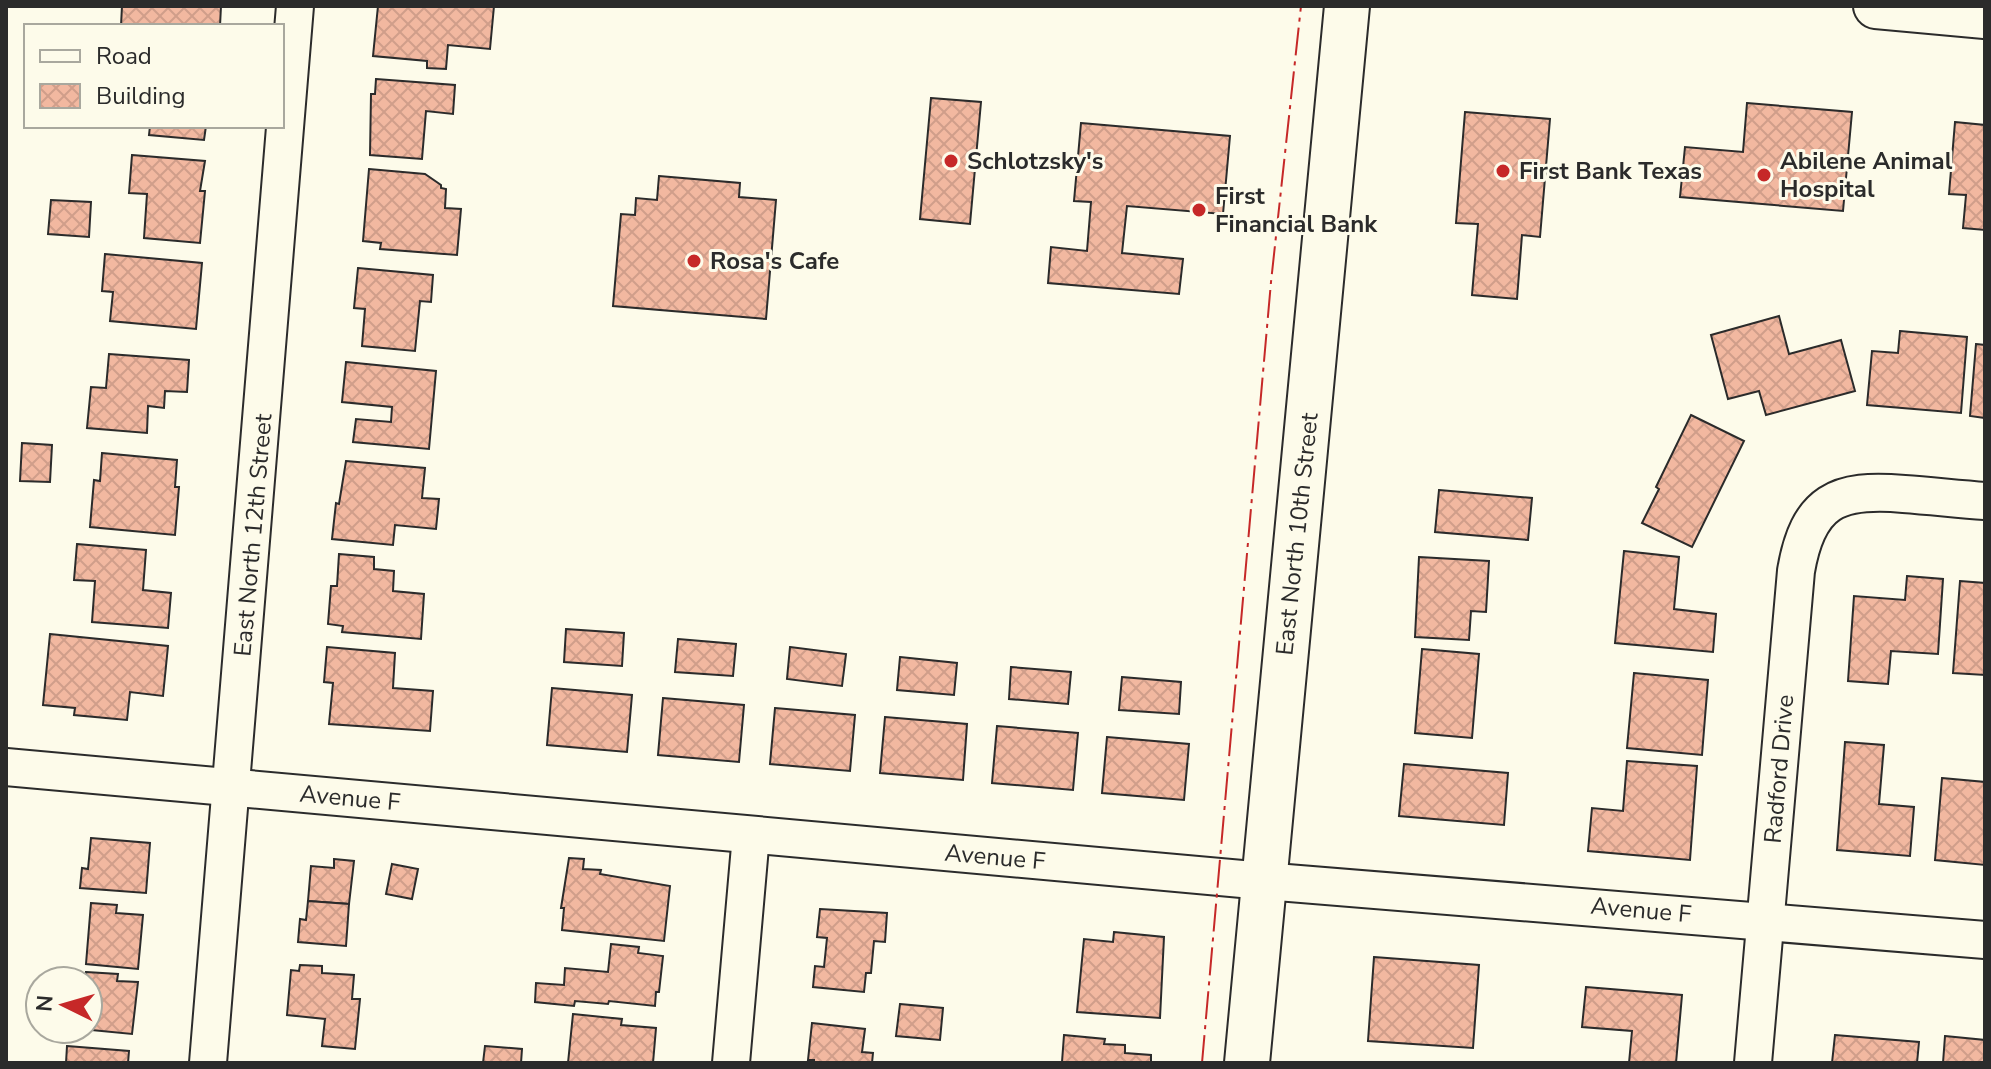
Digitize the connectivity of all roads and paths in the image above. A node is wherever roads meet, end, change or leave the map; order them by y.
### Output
1 (295, 6) edge
2 (1347, 6) edge
3 (1876, 6) edge
4 (1985, 16) edge
5 (1985, 501) edge
6 (6, 767) edge
7 (232, 787) junction
8 (751, 835) junction
9 (1264, 881) junction
10 (1766, 920) junction
11 (1985, 940) edge
12 (208, 1063) edge
13 (731, 1063) edge
14 (1247, 1063) edge
15 (1753, 1063) edge

1 - 7 street, East North 12th Street
2 - 9 main road, East North 10th Street
3 - 4 main road
5 - 10 street, Radford Drive
6 - 7 street, Avenue F
7 - 8 street, Avenue F
7 - 12 street, East North 12th Street
8 - 9 street, Avenue F
8 - 13 street
9 - 10 street, Avenue F
9 - 14 main road, East North 10th Street
10 - 11 street, Avenue F
10 - 15 street, Radford Drive

